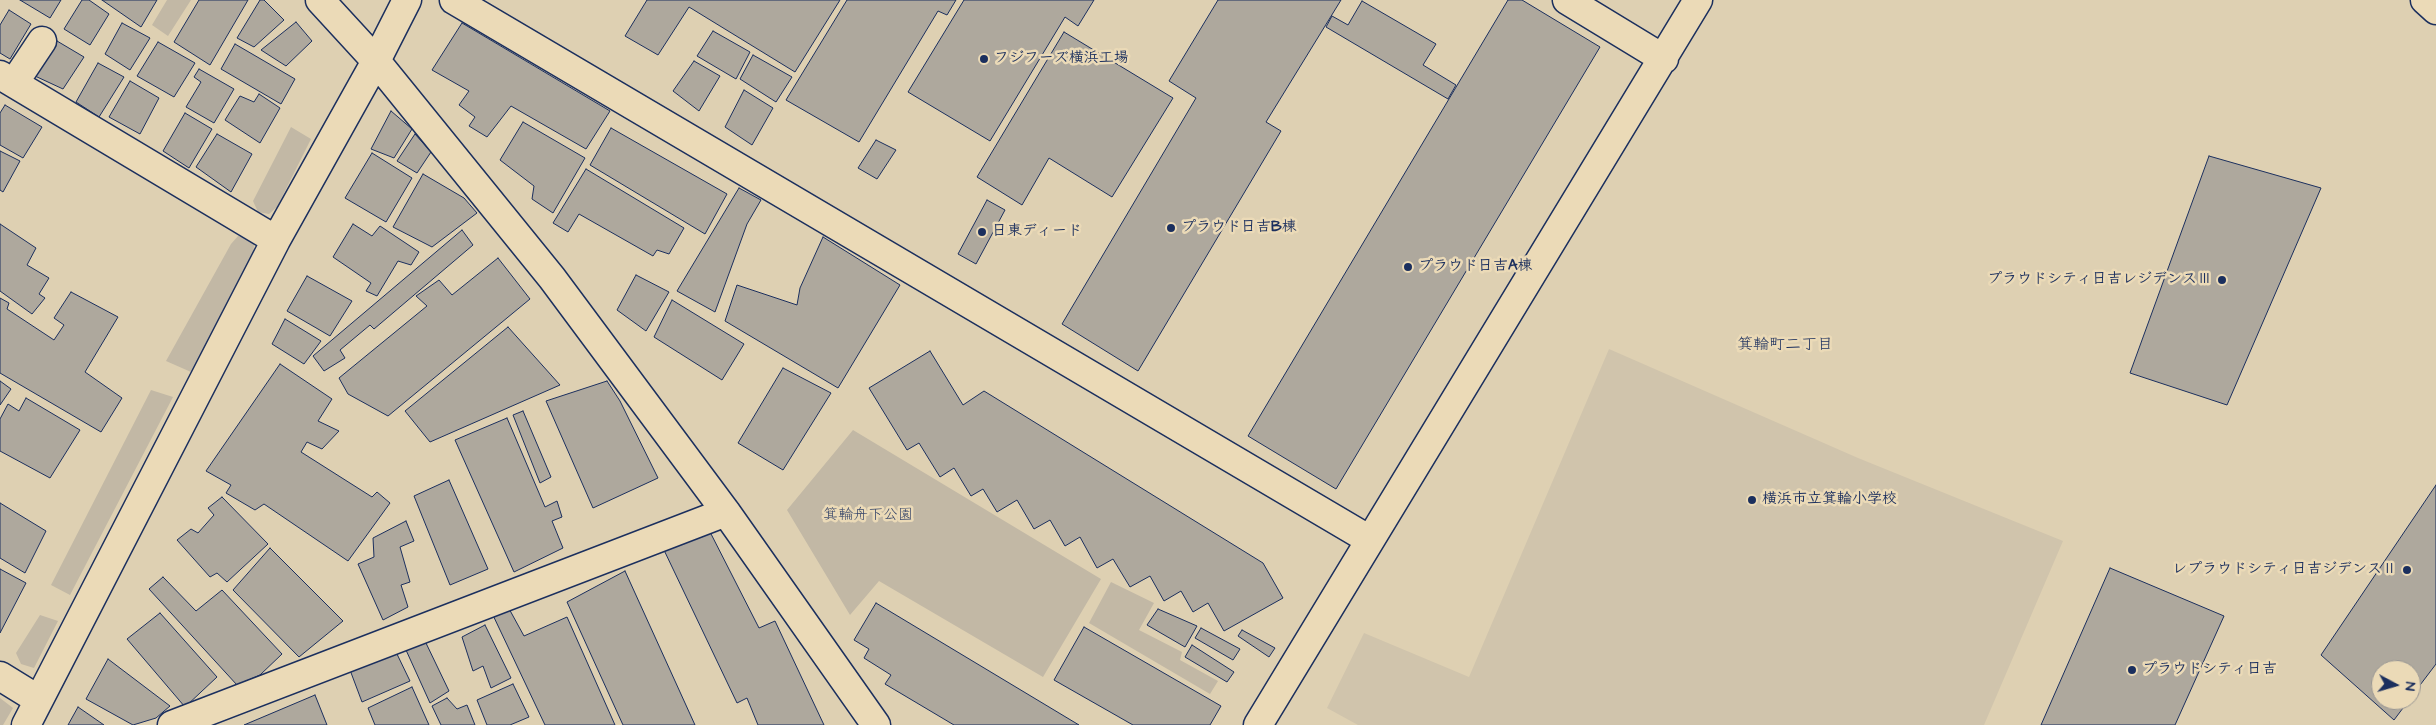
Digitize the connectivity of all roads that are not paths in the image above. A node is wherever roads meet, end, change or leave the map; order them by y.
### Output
1 (320, 0) edge
2 (407, 0) edge
3 (454, 0) edge
4 (1567, 0) edge
5 (1698, 0) edge
6 (2425, 0) edge
7 (2436, 10) edge
8 (42, 41) dead end
9 (1664, 59) junction
10 (376, 61) junction
11 (4, 80) edge
12 (276, 240) junction
13 (726, 512) junction
14 (1370, 540) junction
15 (0, 676) edge
16 (39, 700) junction
17 (26, 725) edge
18 (172, 725) edge
19 (876, 725) edge
20 (1258, 725) edge

1 - 10 street
2 - 10 street
3 - 14 street
4 - 9 street
5 - 9 street
6 - 7 street
8 - 11 street
9 - 14 street
10 - 12 street
10 - 13 street
11 - 12 street
12 - 16 street
13 - 18 street
13 - 19 street
14 - 20 street
15 - 16 street
16 - 17 street

